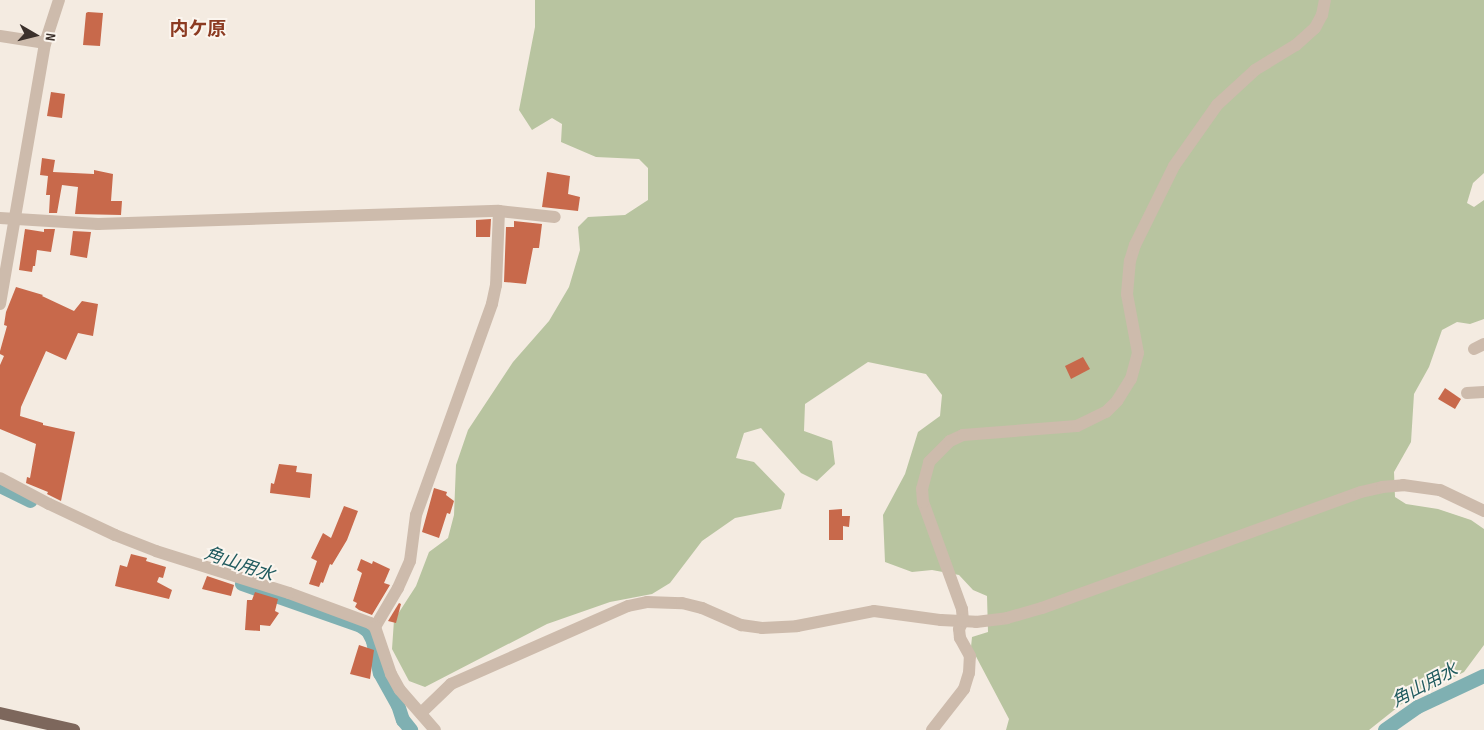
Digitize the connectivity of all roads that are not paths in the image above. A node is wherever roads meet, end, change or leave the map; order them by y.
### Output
1 (59, 0) edge
2 (1325, 0) edge
3 (0, 36) edge
4 (45, 43) junction
5 (498, 211) junction
6 (555, 217) dead end
7 (0, 218) edge
8 (14, 219) junction
9 (0, 304) edge
10 (1484, 392) edge
11 (1467, 393) dead end
12 (0, 478) edge
13 (1484, 511) edge
14 (963, 621) junction
15 (375, 627) junction
16 (0, 713) edge
17 (421, 713) junction
18 (74, 730) edge
19 (436, 730) edge
20 (932, 730) edge

1 - 4 street
2 - 14 street
3 - 4 street
4 - 8 street
5 - 6 street
5 - 8 street
5 - 15 street
7 - 8 street
8 - 9 street
10 - 11 street
12 - 15 street
13 - 14 street
14 - 17 street
14 - 20 street
15 - 17 street
16 - 18 main road
17 - 19 street

